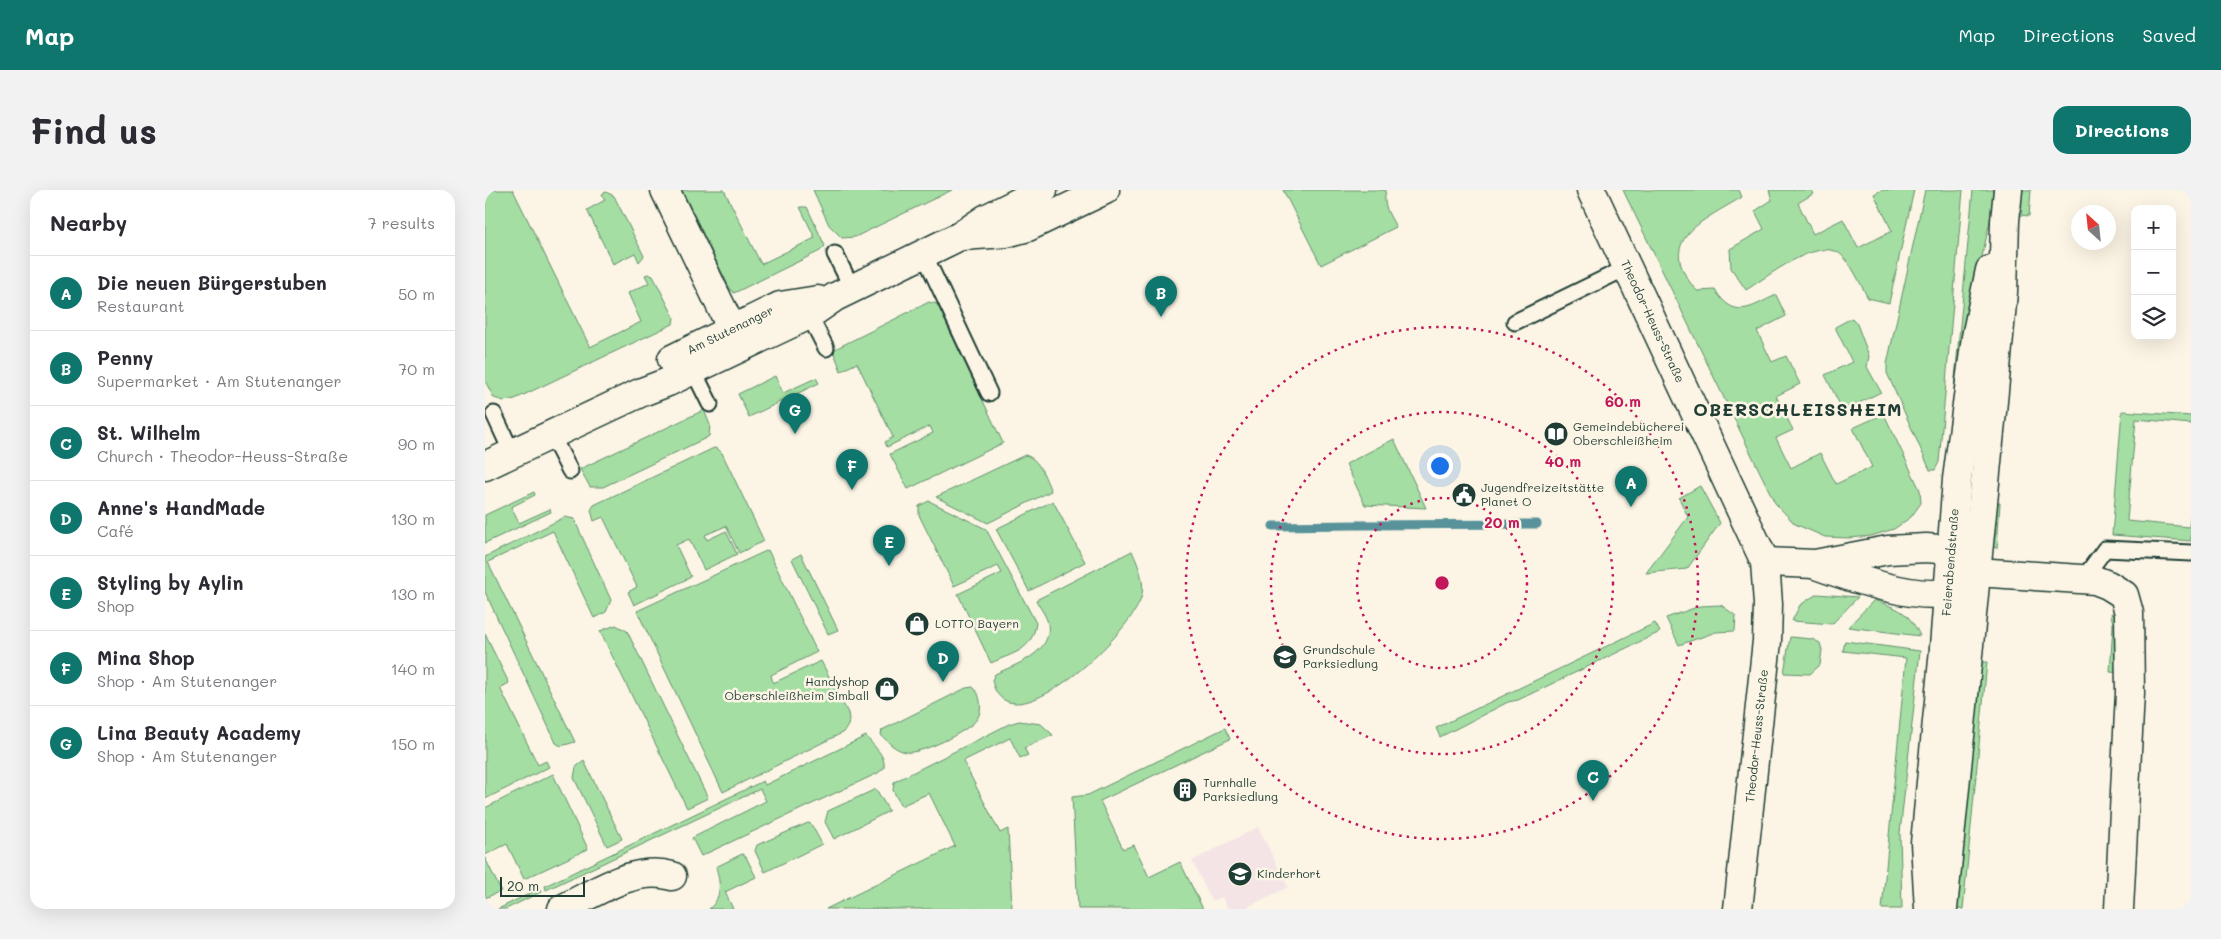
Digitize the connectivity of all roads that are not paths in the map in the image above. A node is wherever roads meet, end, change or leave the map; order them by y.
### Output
1 (665, 190) edge
2 (1043, 190) edge
3 (1105, 190) edge
4 (1591, 190) edge
5 (2009, 190) edge
6 (2005, 221) junction
7 (960, 236) junction
8 (835, 254) dead end
9 (924, 254) junction
10 (1626, 268) junction
11 (843, 293) junction
12 (809, 315) junction
13 (1515, 322) dead end
14 (737, 338) junction
15 (826, 348) dead end
16 (693, 370) junction
17 (642, 392) junction
18 (989, 393) dead end
19 (709, 404) dead end
20 (494, 414) dead end
21 (551, 434) junction
22 (512, 453) junction
23 (485, 466) edge
24 (570, 471) dead end
25 (1952, 550) junction
26 (2191, 553) edge
27 (1765, 562) junction
28 (1815, 564) junction
29 (1976, 572) junction
30 (2083, 578) junction
31 (1948, 592) junction
32 (672, 876) dead end
33 (562, 909) edge
34 (1738, 909) edge
35 (1929, 909) edge
36 (1943, 909) edge
37 (2119, 909) edge

1 - 14 street
2 - 7 street, Am Stutenanger
3 - 7 street, Am Stutenanger
4 - 10 street, Theodor-Heuss-Straße
5 - 6 street, Feierabendstraße
6 - 25 street, Feierabendstraße
6 - 29 street, Feierabendstraße
7 - 9 street, Am Stutenanger
8 - 11 lane
9 - 11 street, Am Stutenanger
9 - 18 lane
10 - 13 lane
10 - 27 street, Theodor-Heuss-Straße
11 - 12 street, Am Stutenanger
11 - 14 street, Am Stutenanger
12 - 14 street, Am Stutenanger
12 - 15 lane
14 - 16 street, Am Stutenanger
14 - 17 street, Am Stutenanger
16 - 17 street, Am Stutenanger
16 - 19 lane
17 - 21 street, Am Stutenanger
20 - 22 lane
21 - 22 street, Am Stutenanger
21 - 24 lane
22 - 23 street, Am Stutenanger
25 - 28 street
25 - 29 street
25 - 31 street, Feierabendstraße
26 - 30 lane
27 - 28 street
27 - 34 street, Theodor-Heuss-Straße
28 - 31 street
29 - 30 street, Feierabendstraße
29 - 31 street
29 - 36 street, Feierabendstraße
30 - 37 street, Feierabendstraße
31 - 35 street, Feierabendstraße
32 - 33 street

